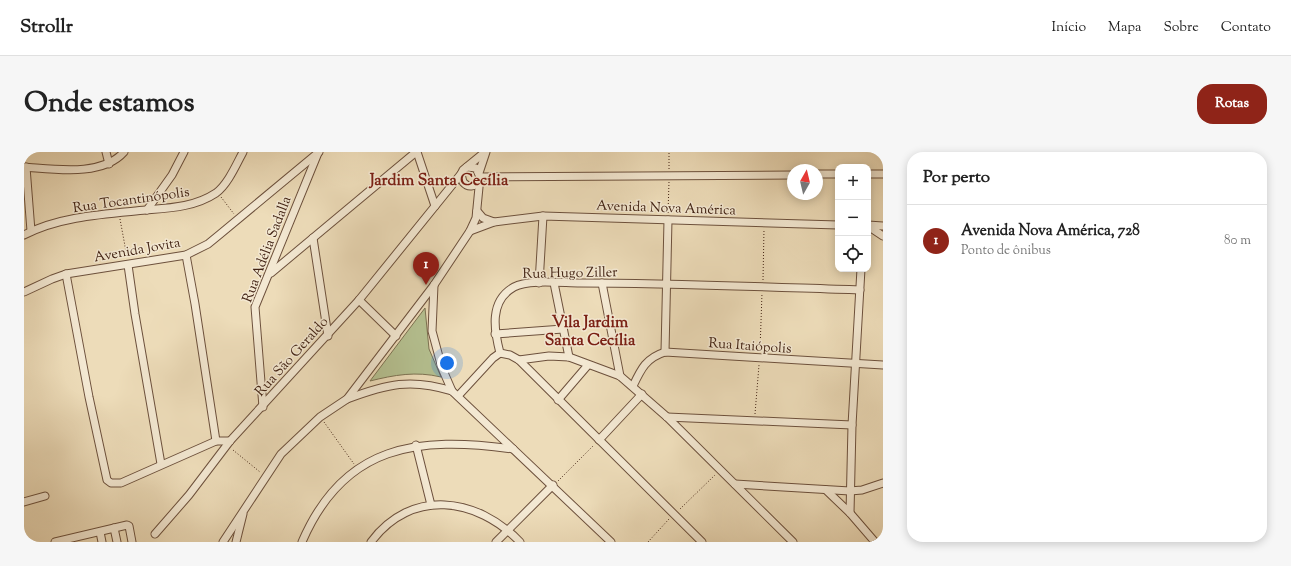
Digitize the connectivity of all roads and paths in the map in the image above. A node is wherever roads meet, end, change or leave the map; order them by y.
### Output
1 (106, 152) edge
2 (124, 152) edge
3 (184, 152) edge
4 (243, 152) edge
5 (319, 152) edge
6 (416, 152) edge
7 (486, 152) edge
8 (669, 152) edge
9 (109, 164) junction
10 (25, 167) edge
11 (467, 167) junction
12 (461, 174) junction
13 (787, 174) edge
14 (823, 174) edge
15 (835, 174) edge
16 (871, 174) edge
17 (883, 174) edge
18 (669, 175) junction
19 (480, 177) junction
20 (466, 185) junction
21 (217, 192) junction
22 (444, 195) junction
23 (435, 206) junction
24 (477, 207) junction
25 (147, 210) junction
26 (120, 213) junction
27 (543, 216) junction
28 (238, 218) junction
29 (668, 220) junction
30 (494, 222) junction
31 (765, 223) junction
32 (835, 225) edge
33 (871, 225) edge
34 (883, 226) edge
35 (871, 227) edge
36 (31, 231) junction
37 (470, 231) junction
38 (24, 235) edge
39 (883, 236) edge
40 (313, 238) junction
41 (186, 255) junction
42 (128, 266) junction
43 (861, 272) edge
44 (66, 274) junction
45 (269, 275) junction
46 (539, 283) junction
47 (554, 283) junction
48 (602, 283) junction
49 (667, 284) junction
50 (434, 285) junction
51 (763, 287) junction
52 (860, 290) junction
53 (24, 292) edge
54 (426, 295) junction
55 (359, 300) junction
56 (433, 309) junction
57 (563, 329) junction
58 (495, 334) junction
59 (328, 336) junction
60 (396, 336) junction
61 (665, 352) junction
62 (500, 353) junction
63 (569, 357) junction
64 (760, 358) junction
65 (519, 360) junction
66 (588, 365) junction
67 (856, 365) junction
68 (883, 365) edge
69 (620, 376) junction
70 (362, 379) junction
71 (633, 386) junction
72 (375, 389) junction
73 (455, 394) junction
74 (642, 394) junction
75 (347, 399) junction
76 (558, 400) junction
77 (263, 406) junction
78 (320, 417) junction
79 (668, 417) junction
80 (755, 420) junction
81 (852, 425) junction
82 (499, 435) junction
83 (599, 440) junction
84 (216, 441) junction
85 (229, 443) junction
86 (416, 446) junction
87 (489, 446) junction
88 (513, 448) junction
89 (161, 464) junction
90 (358, 469) junction
91 (720, 470) junction
92 (266, 476) junction
93 (883, 483) edge
94 (735, 484) junction
95 (553, 485) junction
96 (826, 490) junction
97 (850, 491) junction
98 (45, 496) dead end
99 (24, 502) edge
100 (431, 506) junction
101 (245, 508) junction
102 (850, 513) junction
103 (674, 515) junction
104 (114, 528) junction
105 (509, 530) junction
106 (100, 532) junction
107 (155, 534) dead end
108 (55, 542) edge
109 (102, 542) edge
110 (117, 542) edge
111 (132, 542) edge
112 (223, 542) edge
113 (236, 542) edge
114 (302, 542) edge
115 (371, 542) edge
116 (496, 542) edge
117 (520, 542) edge
118 (611, 542) edge
119 (648, 542) edge
120 (702, 542) edge
121 (793, 542) edge
122 (875, 542) edge

1 - 9 street
2 - 9 street
3 - 25 street
4 - 21 street, Rua Tocantinópolis
5 - 28 street, Avenida Jovita
5 - 45 street, Rua Adélia Sadalla
6 - 23 street
6 - 40 street
7 - 11 street
7 - 19 street
8 - 18 path
9 - 10 street
10 - 36 street
11 - 12 street
11 - 19 street
12 - 20 street
12 - 22 street, Rua São Geraldo
13 - 18 street
14 - 15 street
16 - 17 street
18 - 19 street
18 - 29 path
19 - 20 street
19 - 24 street
20 - 22 street, Rua São Geraldo
20 - 24 street
21 - 25 street, Rua Tocantinópolis
21 - 28 path
22 - 23 street, Rua São Geraldo
23 - 55 street, Rua São Geraldo
24 - 30 street
24 - 37 street
25 - 26 street, Rua Tocantinópolis
26 - 36 street, Rua Tocantinópolis
26 - 42 path
27 - 29 street, Avenida Nova América
27 - 30 street, Avenida Nova América
27 - 46 street
28 - 41 street, Avenida Jovita
29 - 31 street, Avenida Nova América
29 - 49 street
30 - 37 street, Avenida Nova América
31 - 32 street, Avenida Nova América
31 - 51 path
33 - 34 street
35 - 39 street
36 - 38 street, Rua Tocantinópolis
37 - 50 street
40 - 45 street
40 - 59 street
41 - 42 street, Avenida Jovita
41 - 84 street
42 - 44 street, Avenida Jovita
42 - 89 street
43 - 52 street
44 - 53 street, Avenida Jovita
44 - 89 street
45 - 77 street, Rua Adélia Sadalla
46 - 47 street, Rua Hugo Ziller
46 - 58 street, Rua Hugo Ziller
47 - 48 street, Rua Hugo Ziller
47 - 57 street
48 - 49 street, Rua Hugo Ziller
48 - 69 street
49 - 51 street, Rua Hugo Ziller
49 - 61 street
50 - 54 street
50 - 56 street
51 - 52 street, Rua Hugo Ziller
51 - 64 path
52 - 67 street
54 - 56 street
54 - 60 street
55 - 59 street, Rua São Geraldo
55 - 60 street
56 - 73 street
57 - 58 street
57 - 63 street
58 - 62 street, Rua Hugo Ziller
59 - 77 street, Rua São Geraldo
60 - 70 street
61 - 64 street, Rua Itaiópolis
61 - 71 street
62 - 65 street
62 - 73 street
63 - 65 street
63 - 66 street
64 - 67 street, Rua Itaiópolis
64 - 80 path
65 - 76 street
66 - 69 street
66 - 76 street
67 - 68 street, Rua Itaiópolis
67 - 81 street
69 - 71 street
70 - 72 street
70 - 75 street
71 - 74 street
72 - 73 street
72 - 75 street
73 - 82 street
74 - 79 street
74 - 83 street
75 - 78 street
76 - 83 street
77 - 85 street, Rua São Geraldo
78 - 90 path
78 - 92 street
79 - 80 street
79 - 91 street
80 - 81 street
81 - 97 street
82 - 87 street
82 - 88 street
83 - 95 path
83 - 103 street
84 - 85 street
84 - 89 street
85 - 92 path
85 - 107 street, Rua São Geraldo
86 - 87 street
86 - 90 street
86 - 100 street
87 - 88 street
88 - 95 street
90 - 114 street
91 - 94 street
91 - 103 path
92 - 101 street
93 - 97 street
94 - 96 street
94 - 121 street
95 - 105 street
95 - 118 street
96 - 97 street
96 - 102 street
97 - 102 street
98 - 99 street
100 - 105 street
100 - 115 street
101 - 112 street
101 - 113 street
102 - 122 street
103 - 119 path
103 - 120 street
104 - 106 street
104 - 110 street
104 - 111 street
105 - 116 street
105 - 117 street
106 - 108 street
106 - 109 street

